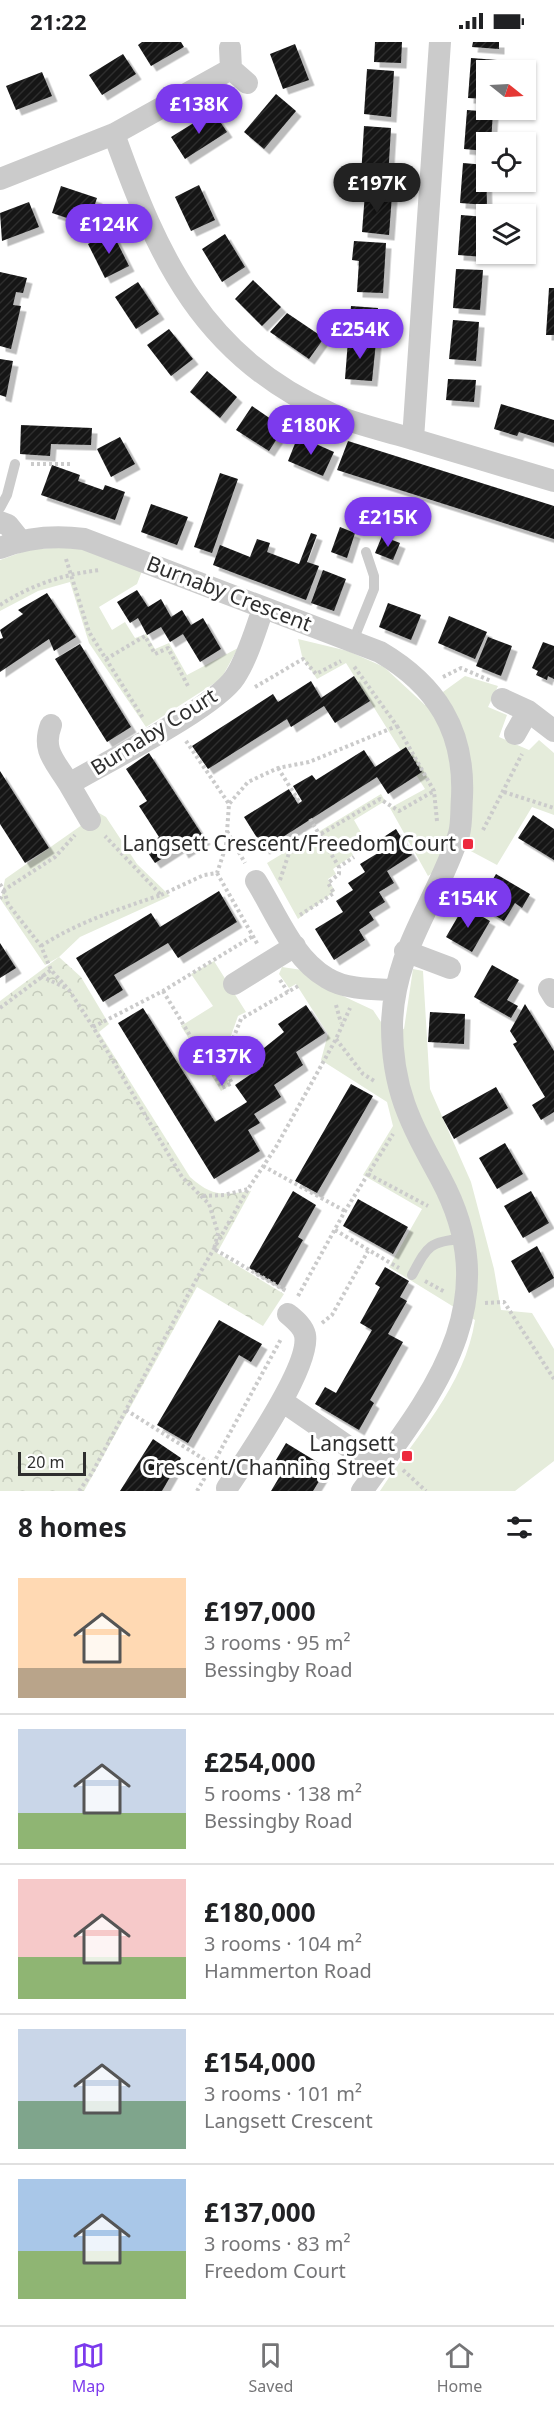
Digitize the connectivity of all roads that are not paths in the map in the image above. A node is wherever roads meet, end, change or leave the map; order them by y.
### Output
1 (440, 42) edge
2 (236, 67) dead end
3 (114, 134) junction
4 (0, 179) edge
5 (413, 439) junction
6 (15, 464) road end
7 (554, 481) edge
8 (0, 508) edge
9 (0, 522) edge
10 (10, 544) edge
11 (366, 552) dead end
12 (263, 609) junction
13 (347, 650) junction
14 (502, 699) road end
15 (528, 711) junction
16 (51, 725) dead end
17 (554, 730) edge
18 (515, 734) road end
19 (69, 784) junction
20 (90, 820) road end
21 (260, 888) road end
22 (295, 945) junction
23 (405, 951) junction
24 (450, 968) dead end
25 (234, 984) dead end
26 (395, 990) junction
27 (460, 1231) junction
28 (412, 1275) dead end
29 (293, 1305) road end
30 (282, 1401) junction
31 (383, 1461) junction
32 (227, 1488) dead end
33 (362, 1491) edge

1 - 5 street
2 - 3 street
3 - 4 street
3 - 5 street
5 - 7 street
6 - 8 lane
9 - 10 street
10 - 12 street, Burnaby Crescent
11 - 13 lane
12 - 13 street, Burnaby Crescent
12 - 19 street, Burnaby Court
13 - 23 street, Burnaby Crescent
14 - 15 street
15 - 17 street
15 - 18 street
16 - 19 street, Burnaby Court
19 - 20 street, Burnaby Court
21 - 22 street
22 - 25 street
22 - 26 street
23 - 24 street
23 - 26 street, Burnaby Crescent
26 - 27 street, Burnaby Crescent
27 - 28 lane
27 - 31 street, Burnaby Crescent
29 - 30 street
30 - 31 street
30 - 32 street
31 - 33 street, Burnaby Crescent

